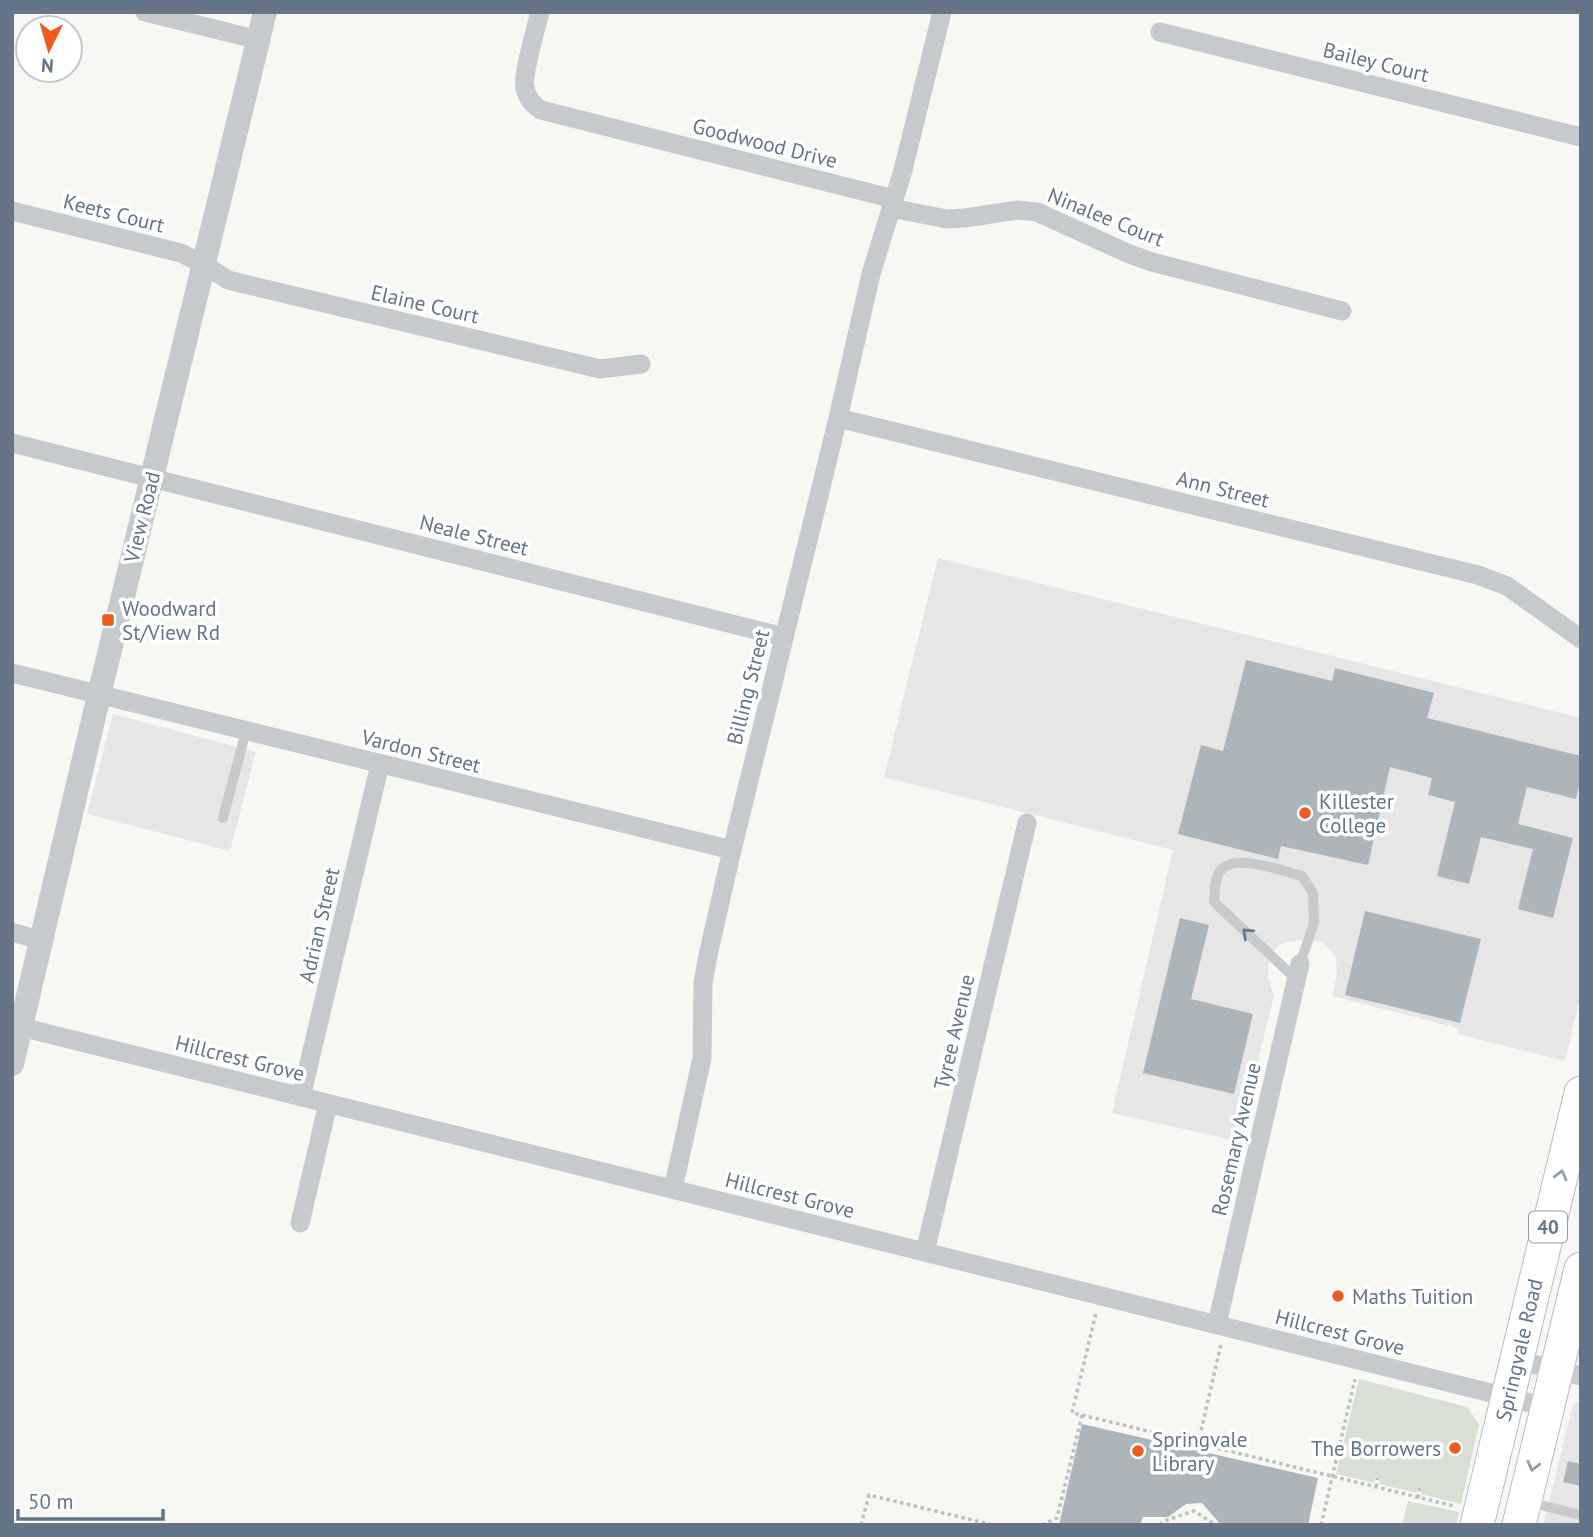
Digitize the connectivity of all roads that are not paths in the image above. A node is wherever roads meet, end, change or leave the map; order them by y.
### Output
1 (145, 12) edge
2 (265, 12) edge
3 (540, 12) edge
4 (942, 12) edge
5 (1160, 32) dead end
6 (259, 40) junction
7 (1581, 137) edge
8 (892, 204) junction
9 (12, 211) edge
10 (203, 264) junction
11 (1342, 311) dead end
12 (641, 364) dead end
13 (838, 418) junction
14 (12, 443) edge
15 (152, 477) junction
16 (784, 637) junction
17 (1581, 639) edge
18 (12, 673) edge
19 (99, 695) junction
20 (246, 732) junction
21 (380, 764) junction
22 (223, 818) dead end
23 (1027, 823) dead end
24 (732, 850) junction
25 (12, 932) edge
26 (42, 941) junction
27 (1299, 972) junction
28 (21, 1027) junction
29 (12, 1064) edge
30 (1581, 1093) edge
31 (301, 1097) junction
32 (328, 1104) junction
33 (673, 1189) junction
34 (300, 1223) dead end
35 (925, 1252) junction
36 (1581, 1269) edge
37 (1217, 1324) junction
38 (1517, 1360) junction
39 (1569, 1373) edge
40 (1508, 1397) junction
41 (1548, 1407) junction
42 (1522, 1513) edge
43 (1581, 1515) edge
44 (1469, 1516) edge

1 - 6 street
2 - 6 street, View Road
3 - 8 street, Goodwood Drive
4 - 8 street
5 - 7 street, Bailey Court
6 - 10 street, View Road
8 - 11 street, Ninalee Court
8 - 13 street, Billing Street
9 - 10 street, Keets Court
10 - 12 street, Elaine Court
10 - 15 street, View Road
13 - 16 street, Billing Street
13 - 17 street, Ann Street
14 - 15 street, Neale Street
15 - 16 street, Neale Street
15 - 19 street, View Road
16 - 24 street, Billing Street
18 - 19 street, Vardon Street
19 - 20 street, Vardon Street
19 - 26 street, View Road
20 - 21 street, Vardon Street
20 - 22 lane
21 - 24 street, Vardon Street
21 - 31 street, Adrian Street
23 - 35 street, Tyree Avenue
24 - 33 street, Billing Street
25 - 26 street
26 - 28 street, View Road
27 -> 27 lane
27 - 37 street, Rosemary Avenue
28 - 29 street, View Road
28 - 31 street, Hillcrest Grove
38 -> 30 highway, Springvale Road / 40
31 - 32 street, Hillcrest Grove
32 - 33 street, Hillcrest Grove
32 - 34 street
33 - 35 street, Hillcrest Grove
35 - 37 street, Hillcrest Grove
36 - 39 highway, Springvale Road / 40
37 - 40 street, Hillcrest Grove
38 - 39 street
38 - 40 highway, Springvale Road / 40
39 - 41 highway, Springvale Road / 40
40 - 41 street, Hillcrest Grove
40 - 44 highway, Springvale Road / 40
41 -> 42 highway, Springvale Road / 40
42 - 43 lane

